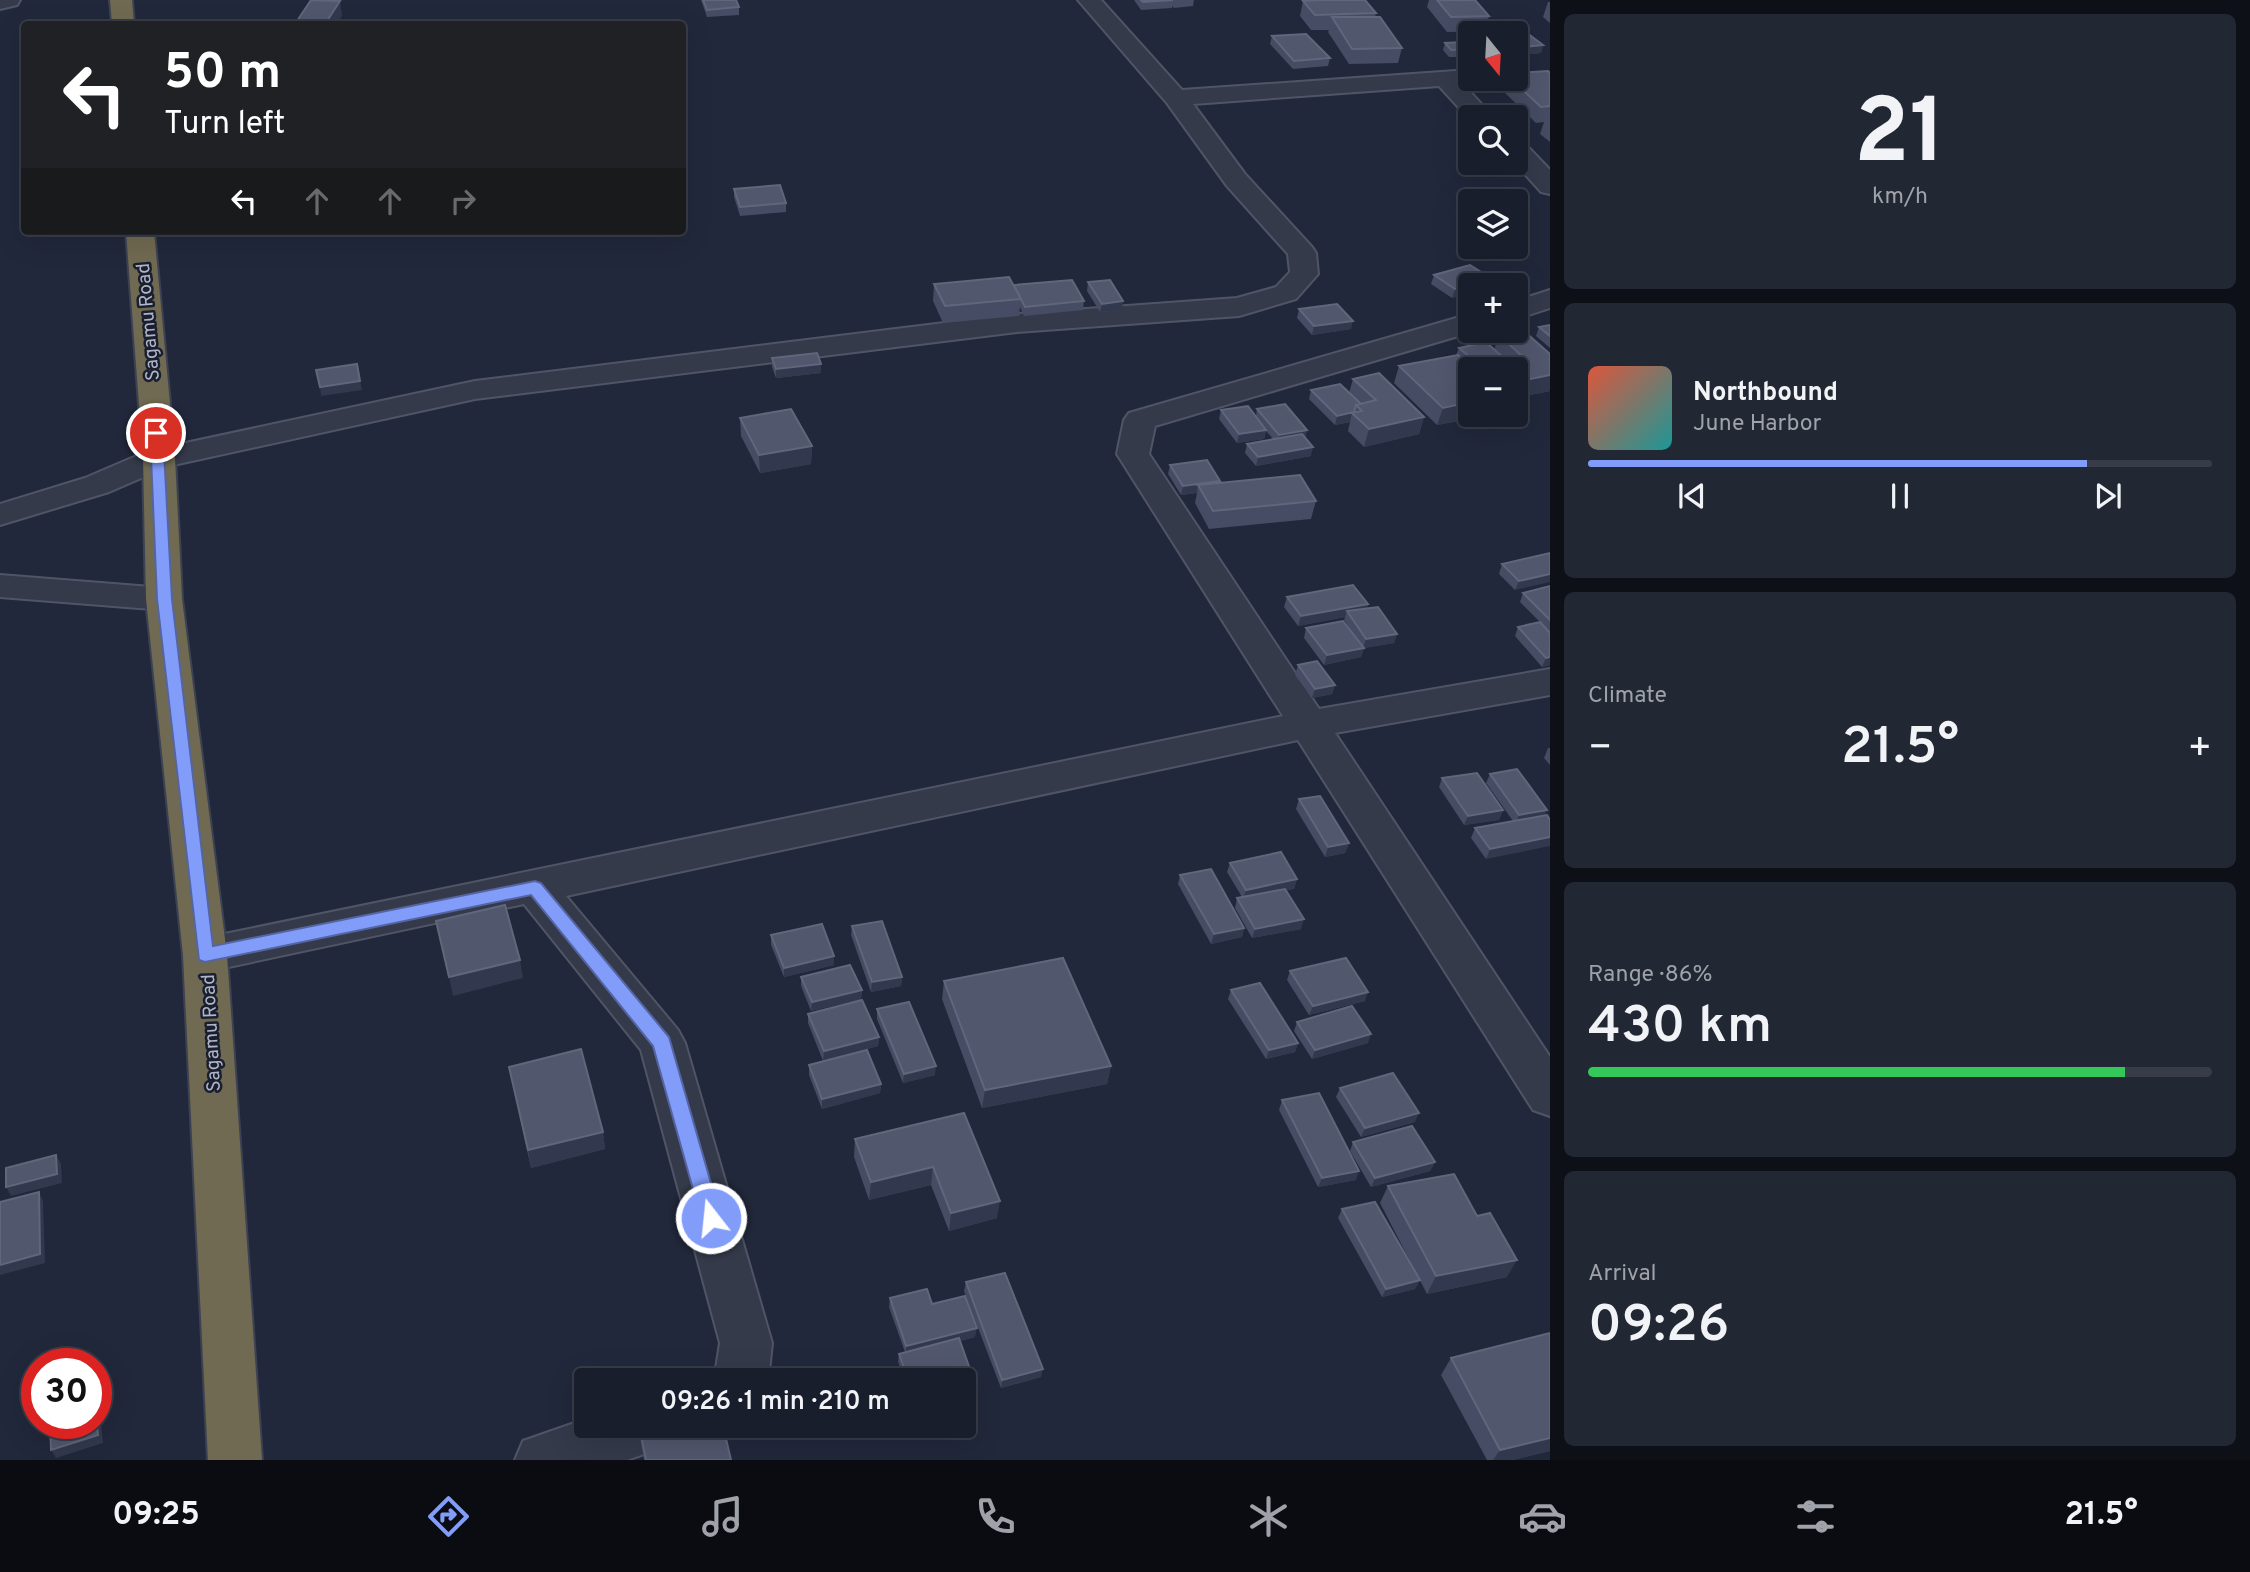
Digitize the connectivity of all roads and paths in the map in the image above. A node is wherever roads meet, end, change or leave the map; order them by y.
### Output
1 (9, 0) edge
2 (121, 0) edge
3 (1089, 0) edge
4 (0, 2) edge
5 (123, 21) edge
6 (1458, 78) edge
7 (1445, 79) junction
8 (1176, 98) junction
9 (1470, 105) edge
10 (1528, 162) edge
11 (1550, 186) edge
12 (140, 235) edge
13 (1550, 299) edge
14 (1528, 306) edge
15 (1458, 327) edge
16 (159, 458) junction
17 (0, 515) edge
18 (0, 586) edge
19 (164, 599) junction
20 (1550, 682) edge
21 (1311, 724) junction
22 (535, 888) junction
23 (205, 955) junction
24 (1550, 1096) edge
25 (743, 1368) edge
26 (613, 1438) edge
27 (235, 1460) edge
28 (542, 1460) edge

1 - 4 street
2 - 5 highway
3 - 8 street
6 - 7 street
7 - 8 street
7 - 9 street
8 - 16 street
10 - 11 street
12 - 16 highway, Sagamu Road
13 - 14 street
15 - 21 street
16 - 17 street
16 - 19 highway, Sagamu Road
18 - 19 street
19 - 23 highway, Sagamu Road
20 - 21 street
21 - 22 street
21 - 24 street
22 - 23 street
22 - 25 street
23 - 27 highway, Sagamu Road
26 - 28 street

